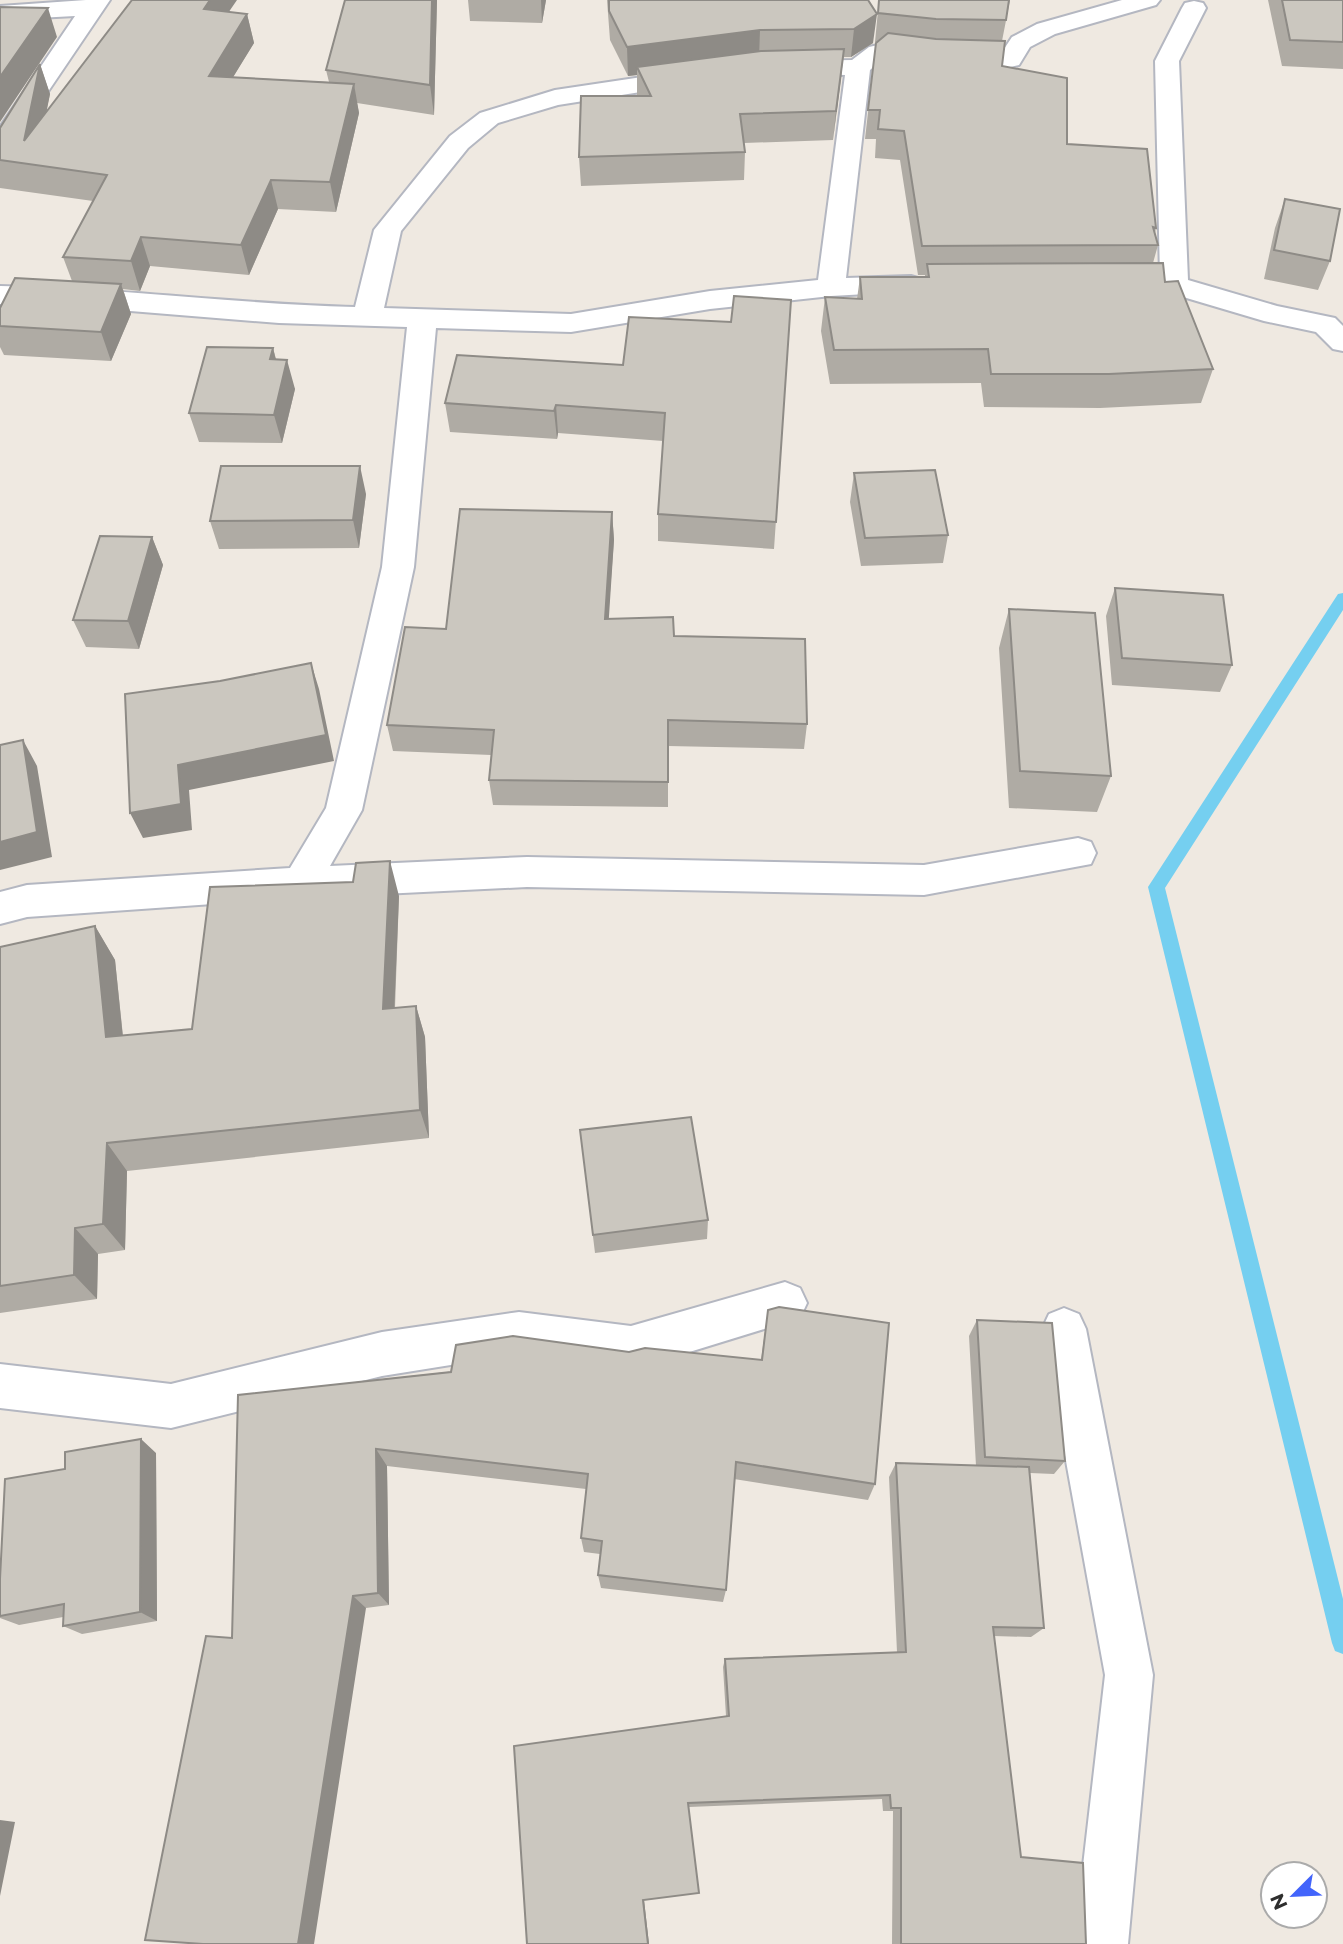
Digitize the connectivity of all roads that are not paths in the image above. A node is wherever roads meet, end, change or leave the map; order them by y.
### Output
1 (1148, 0) edge
2 (1161, 0) edge
3 (96, 4) edge
4 (1199, 4) edge
5 (0, 13) edge
6 (906, 54) edge
7 (932, 58) edge
8 (858, 67) junction
9 (771, 69) edge
10 (718, 74) edge
11 (0, 150) edge
12 (942, 284) edge
13 (1099, 284) edge
14 (1174, 285) junction
15 (831, 286) junction
16 (0, 295) edge
17 (367, 317) junction
18 (422, 319) junction
19 (1343, 342) edge
20 (1078, 853) dead end
21 (301, 883) junction
22 (0, 908) edge
23 (785, 1303) dead end
24 (1065, 1329) dead end
25 (0, 1386) edge
26 (1101, 1944) edge

1 - 7 street
2 - 4 street
3 - 5 street
3 - 11 street
4 - 14 street
6 - 8 street
8 - 9 street
8 - 15 street
10 - 17 street
12 - 15 street
13 - 14 street
14 - 19 street
15 - 18 street
16 - 17 street
17 - 18 street
18 - 21 street
20 - 21 street
21 - 22 street
23 - 25 street
24 - 26 street

